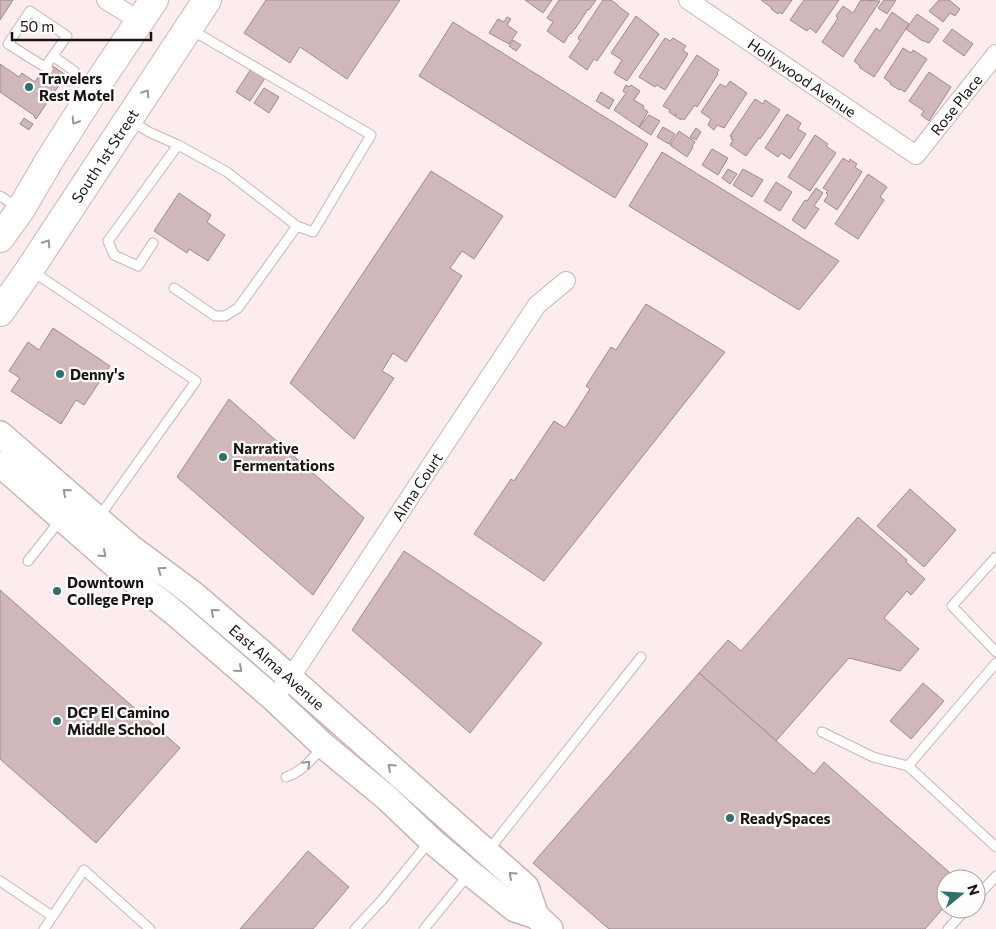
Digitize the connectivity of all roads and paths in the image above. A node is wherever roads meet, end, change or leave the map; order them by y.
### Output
1 (106, 0) edge
2 (206, 0) edge
3 (688, 0) edge
4 (147, 11) edge
5 (188, 28) junction
6 (996, 54) edge
7 (53, 56) junction
8 (63, 79) dead end
9 (87, 84) junction
10 (128, 119) junction
11 (178, 145) junction
12 (916, 155) joint
13 (10, 203) edge
14 (297, 226) junction
15 (0, 238) edge
16 (153, 244) dead end
17 (30, 270) junction
18 (566, 281) dead end
19 (174, 288) dead end
20 (0, 312) edge
21 (0, 434) edge
22 (0, 464) edge
23 (61, 518) junction
24 (98, 519) junction
25 (996, 557) edge
26 (28, 561) dead end
27 (996, 652) edge
28 (641, 657) dead end
29 (996, 663) edge
30 (291, 678) junction
31 (273, 698) junction
32 (822, 732) dead end
33 (324, 746) junction
34 (908, 766) junction
35 (286, 777) dead end
36 (431, 840) junction
37 (996, 847) edge
38 (487, 852) junction
39 (470, 873) junction
40 (996, 876) edge
41 (0, 881) edge
42 (986, 887) edge
43 (52, 916) junction
44 (957, 919) edge
45 (541, 924) edge
46 (44, 929) edge
47 (150, 929) edge
48 (355, 929) edge
49 (424, 929) edge
50 (948, 929) edge

1 - 4 street
2 - 5 main road, South 1st Street
3 - 12 street, Hollywood Avenue
4 - 9 main road
10 -> 5 main road, South 1st Street
5 - 14 lane
6 - 12 street, Rose Place
7 - 7 lane
7 - 9 lane
8 - 9 lane
9 -> 13 main road
10 - 11 lane
17 -> 10 main road, South 1st Street
11 - 14 lane
11 - 16 lane
13 - 15 main road
14 - 19 lane
17 - 20 main road, South 1st Street
17 - 24 lane
18 - 30 street, Alma Court
24 -> 21 main road, East Alma Avenue
22 - 23 main road, East Alma Avenue
23 - 26 lane
23 -> 31 main road, East Alma Avenue
30 -> 24 main road, East Alma Avenue
25 - 27 lane
28 - 38 lane
29 - 34 lane
30 - 31 street, Alma Court
38 -> 30 main road, East Alma Avenue
31 - 33 main road, East Alma Avenue
32 - 34 lane
35 -> 33 lane
33 - 36 main road, East Alma Avenue
34 - 37 lane
36 - 39 main road, East Alma Avenue
36 - 48 lane
45 -> 38 main road, East Alma Avenue
39 - 45 main road, East Alma Avenue
39 - 49 lane
40 - 42 lane
41 - 43 lane
43 - 46 lane
43 - 47 lane
44 - 50 lane

